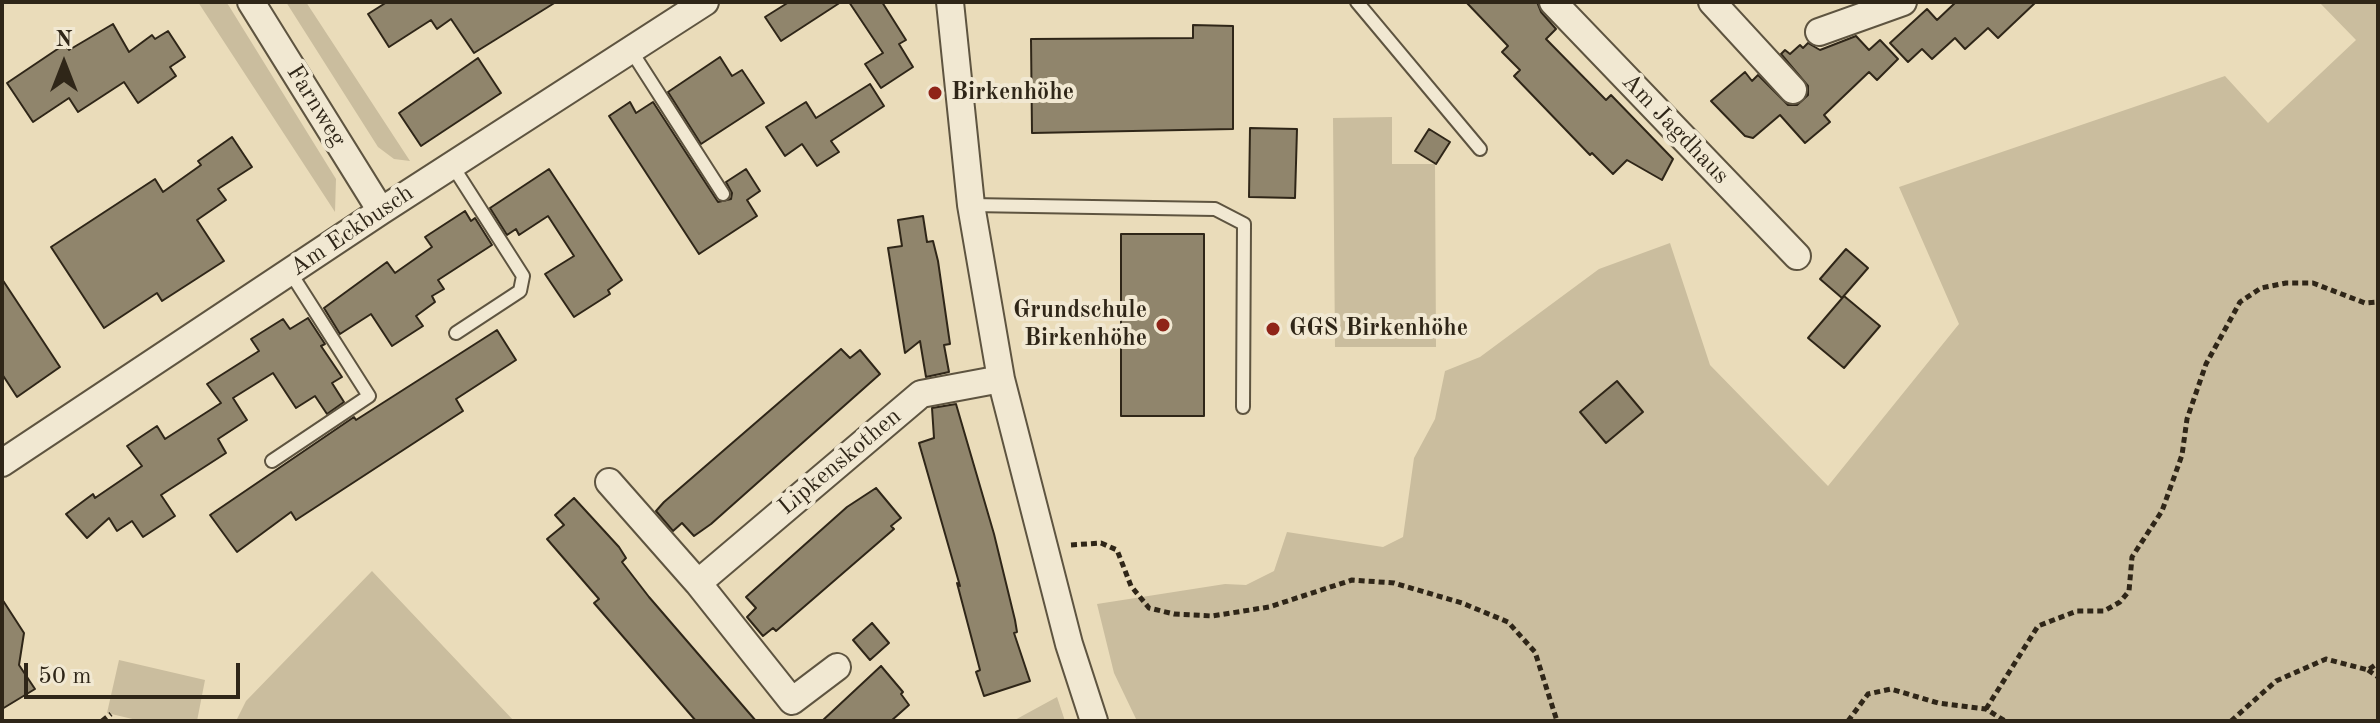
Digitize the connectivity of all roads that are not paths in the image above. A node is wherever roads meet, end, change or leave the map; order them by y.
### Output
1 (251, 2) edge
2 (705, 2) edge
3 (950, 2) edge
4 (1357, 2) edge
5 (1553, 2) edge
6 (1712, 2) edge
7 (1898, 3) edge
8 (1819, 32) dead end
9 (630, 49) junction
10 (1793, 90) dead end
11 (1480, 149) dead end
12 (452, 165) junction
13 (723, 194) dead end
14 (971, 205) junction
15 (381, 211) junction
16 (1797, 256) dead end
17 (290, 272) junction
18 (456, 333) dead end
19 (1001, 379) junction
20 (1243, 407) dead end
21 (272, 461) dead end
22 (2, 463) edge
23 (609, 482) dead end
24 (698, 583) junction
25 (837, 667) dead end
26 (1094, 721) edge

1 - 15 street, Farnweg
2 - 9 street, Am Eckbusch
3 - 14 street
4 - 11 lane
5 - 16 street, Am Jagdhaus
6 - 10 street
7 - 8 street
9 - 12 street, Am Eckbusch
9 - 13 lane
12 - 15 street, Am Eckbusch
12 - 18 lane
14 - 19 street
14 - 20 lane
15 - 17 street, Am Eckbusch
17 - 21 lane
17 - 22 street, Am Eckbusch
19 - 24 street, Lipkenskothen
19 - 26 street
23 - 24 street
24 - 25 street

